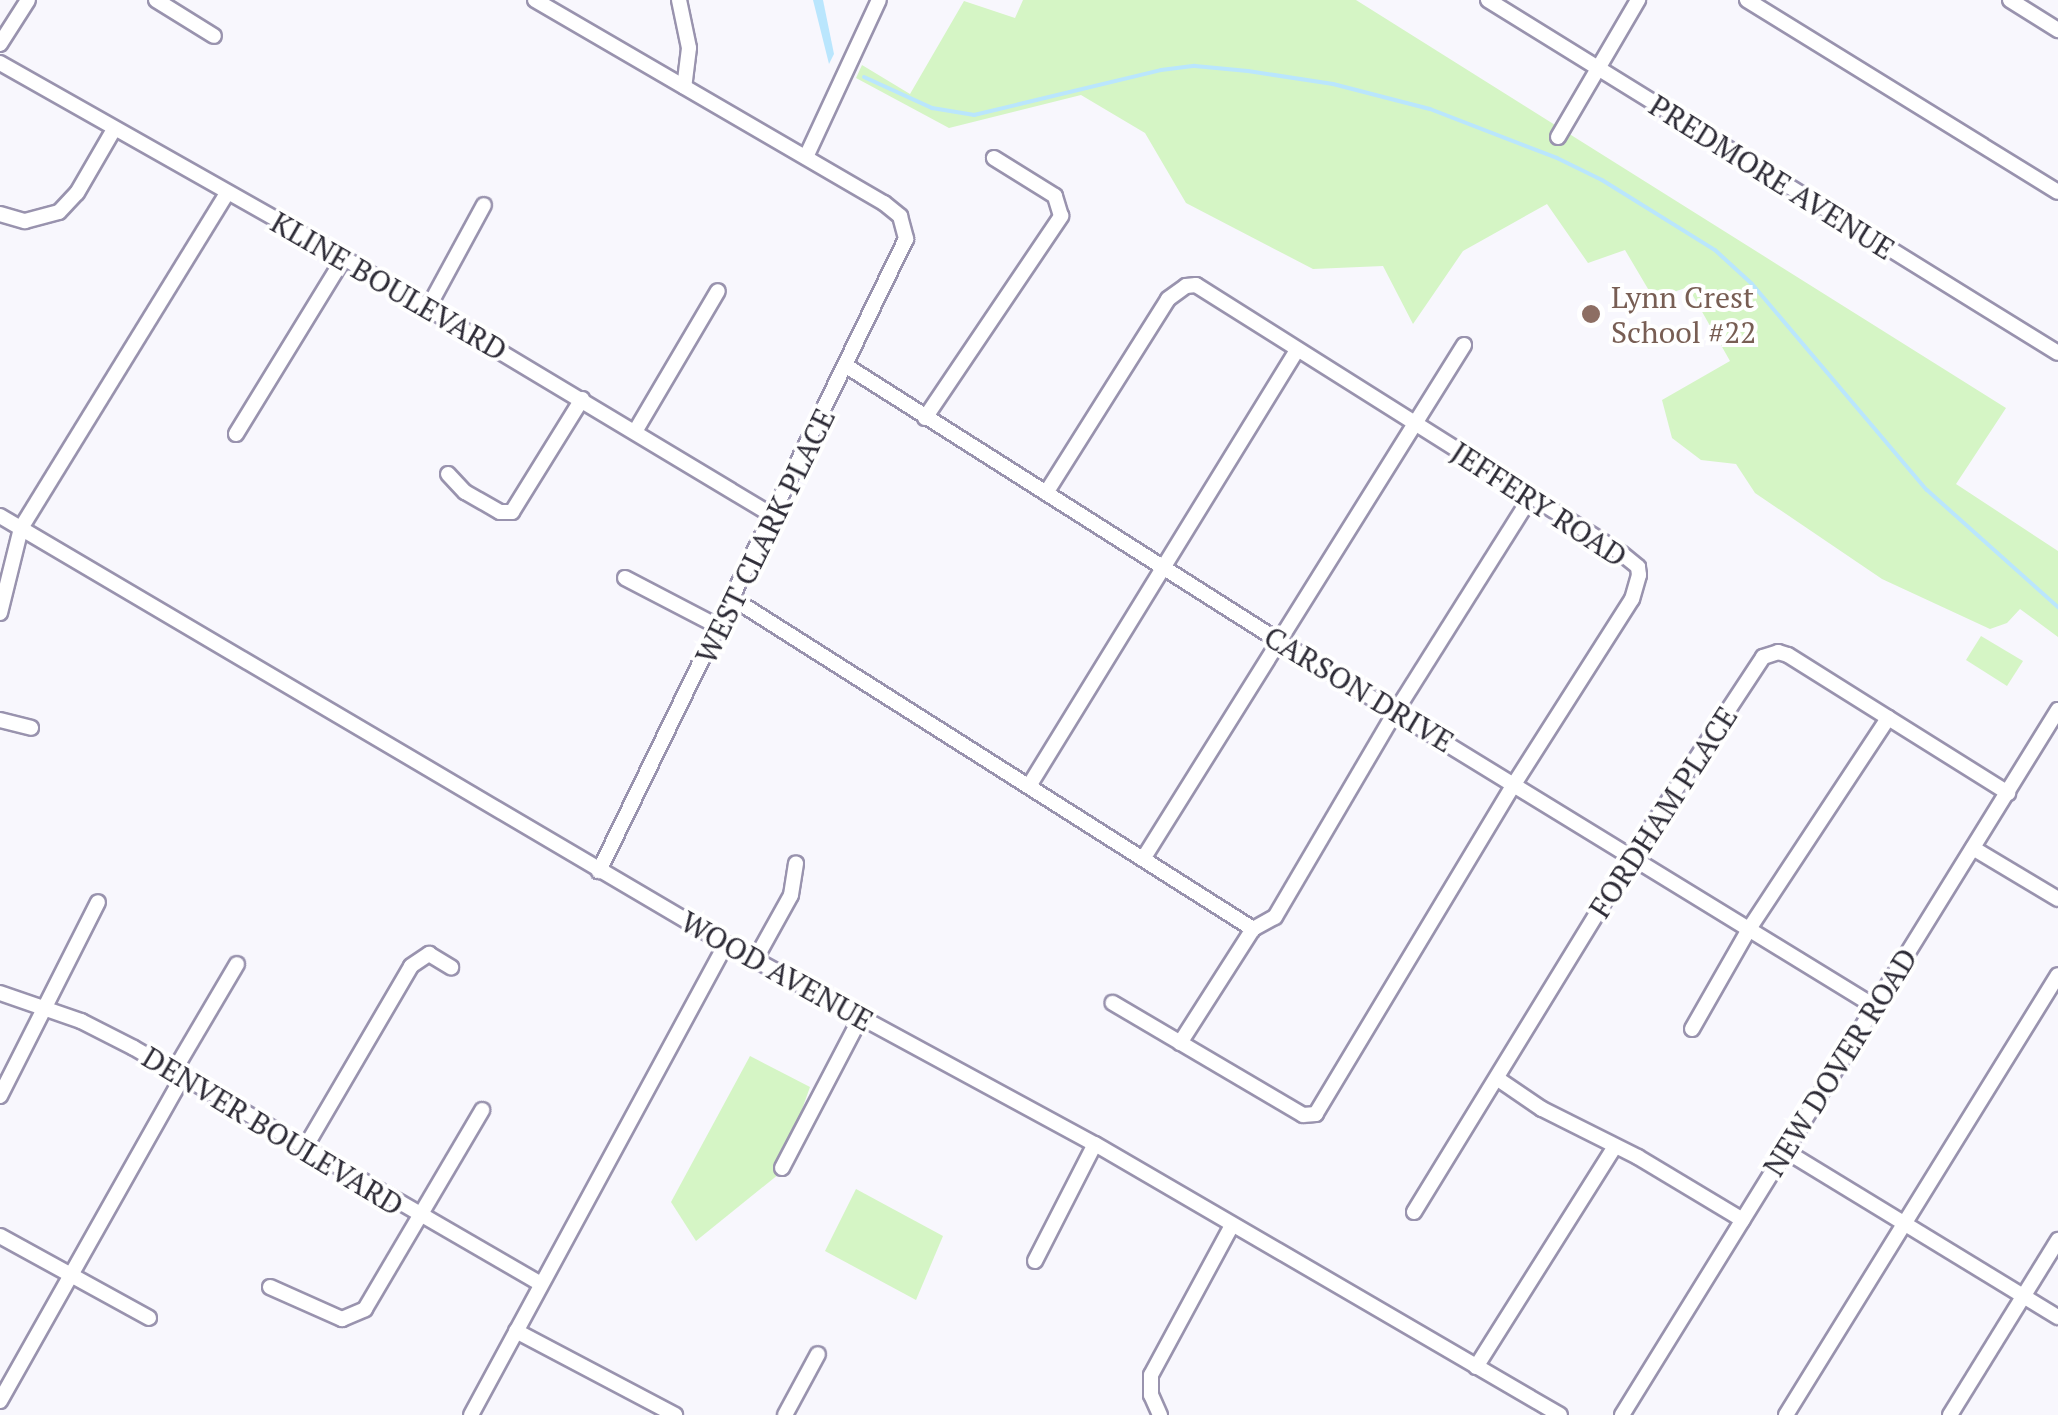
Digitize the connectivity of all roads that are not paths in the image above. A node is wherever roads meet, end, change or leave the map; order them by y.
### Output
1 (28, 0) edge
2 (156, 0) edge
3 (535, 0) edge
4 (678, 0) edge
5 (879, 0) edge
6 (1488, 0) edge
7 (1638, 0) edge
8 (1747, 0) edge
9 (2010, 0) edge
10 (2058, 30) edge
11 (214, 36) dead end
12 (0, 44) edge
13 (0, 63) edge
14 (1598, 70) junction
15 (684, 87) junction
16 (113, 131) junction
17 (1558, 137) dead end
18 (806, 157) junction
19 (994, 158) dead end
20 (2058, 192) edge
21 (227, 193) junction
22 (484, 206) dead end
23 (0, 214) edge
24 (344, 258) junction
25 (718, 291) dead end
26 (428, 308) junction
27 (1464, 345) dead end
28 (1297, 350) junction
29 (2058, 354) edge
30 (848, 367) junction
31 (582, 399) junction
32 (925, 418) junction
33 (1414, 424) junction
34 (636, 430) junction
35 (236, 434) dead end
36 (448, 474) dead end
37 (1046, 492) junction
38 (1530, 497) junction
39 (0, 516) edge
40 (775, 516) junction
41 (21, 528) junction
42 (1162, 566) junction
43 (625, 578) dead end
44 (734, 600) junction
45 (0, 613) edge
46 (720, 628) junction
47 (1279, 640) junction
48 (2058, 710) edge
49 (1396, 711) junction
50 (1888, 718) junction
51 (0, 720) edge
52 (30, 728) dead end
53 (1514, 784) junction
54 (1029, 786) junction
55 (2008, 793) junction
56 (1973, 848) junction
57 (1143, 859) junction
58 (1630, 859) junction
59 (796, 863) dead end
60 (599, 871) junction
61 (2058, 899) edge
62 (98, 902) dead end
63 (1253, 929) junction
64 (1750, 929) junction
65 (726, 944) junction
66 (755, 960) junction
67 (237, 964) dead end
68 (451, 967) dead end
69 (2058, 975) edge
70 (0, 993) edge
71 (1113, 1003) dead end
72 (1874, 1006) junction
73 (43, 1009) junction
74 (861, 1017) junction
75 (1692, 1029) dead end
76 (1180, 1043) junction
77 (179, 1074) junction
78 (1498, 1079) junction
79 (0, 1096) edge
80 (482, 1110) dead end
81 (1096, 1144) junction
82 (306, 1146) junction
83 (1614, 1146) junction
84 (1784, 1150) junction
85 (782, 1168) dead end
86 (1414, 1212) dead end
87 (419, 1217) junction
88 (1742, 1220) junction
89 (1232, 1224) junction
90 (1904, 1224) junction
91 (0, 1236) edge
92 (2058, 1240) edge
93 (1034, 1261) dead end
94 (71, 1276) junction
95 (540, 1283) junction
96 (270, 1287) dead end
97 (2023, 1296) junction
98 (148, 1318) dead end
99 (2058, 1318) edge
100 (516, 1332) junction
101 (818, 1354) dead end
102 (1476, 1367) junction
103 (0, 1401) edge
104 (672, 1414) edge
105 (471, 1415) edge
106 (785, 1415) edge
107 (1160, 1415) edge
108 (1560, 1415) edge
109 (1622, 1415) edge
110 (1786, 1415) edge
111 (1950, 1415) edge

1 - 12 street
2 - 11 street
3 - 15 street
4 - 15 street
5 - 18 street
6 - 14 street, PREDMORE AVENUE
7 - 14 street
8 - 20 street
9 - 10 street
13 - 16 street, KLINE BOULEVARD
14 - 17 street
14 - 29 street, PREDMORE AVENUE
15 - 18 street
16 - 21 street, KLINE BOULEVARD
16 - 23 street
18 - 30 street, WEST CLARK PLACE
19 - 32 street
21 - 24 street, KLINE BOULEVARD
21 - 41 street
22 - 26 street
24 - 26 street, KLINE BOULEVARD
24 - 35 street
25 - 34 street
26 - 31 street, KLINE BOULEVARD
27 - 33 street
28 - 33 street, JEFFERY ROAD
28 - 37 street, JEFFERY ROAD
28 - 42 street
30 - 32 street, CARSON DRIVE
30 - 40 street, WEST CLARK PLACE
31 - 34 street, KLINE BOULEVARD
31 - 36 street
32 - 37 street, CARSON DRIVE
33 - 38 street, JEFFERY ROAD
33 - 47 street
34 - 40 street, KLINE BOULEVARD
37 - 42 street, CARSON DRIVE
38 - 49 street
38 - 53 street, JEFFERY ROAD
39 - 41 street, WOOD AVENUE
40 - 44 street, WEST CLARK PLACE
41 - 45 street
41 - 60 street, WOOD AVENUE
42 - 47 street, CARSON DRIVE
42 - 54 street
43 - 46 street
44 - 46 street, WEST CLARK PLACE
44 - 54 street
46 - 60 street, WEST CLARK PLACE
47 - 49 street, CARSON DRIVE
47 - 57 street
48 - 55 street, NEW DOVER ROAD
49 - 53 street, CARSON DRIVE
49 - 63 street
50 - 55 street, FORDHAM PLACE
50 - 58 street, FORDHAM PLACE
50 - 64 street
51 - 52 street
53 - 58 street, CARSON DRIVE
53 - 76 street, JEFFERY ROAD
54 - 57 street
55 - 56 street, NEW DOVER ROAD
56 - 61 street
56 - 72 street, NEW DOVER ROAD
57 - 63 street
58 - 64 street, CARSON DRIVE
58 - 78 street, FORDHAM PLACE
59 - 66 street
60 - 65 street, WOOD AVENUE
62 - 73 street
63 - 76 street
64 - 72 street, CARSON DRIVE
64 - 75 street
65 - 66 street, WOOD AVENUE
65 - 95 street
66 - 74 street, WOOD AVENUE
67 - 77 street
68 - 82 street
69 - 90 street
70 - 73 street, DENVER BOULEVARD
71 - 76 street
72 - 84 street, NEW DOVER ROAD
73 - 77 street, DENVER BOULEVARD
73 - 79 street
74 - 81 street, WOOD AVENUE
74 - 85 street
77 - 82 street, DENVER BOULEVARD
77 - 94 street
78 - 83 street
78 - 86 street, FORDHAM PLACE
80 - 87 street
81 - 89 street, WOOD AVENUE
81 - 93 street
82 - 87 street, DENVER BOULEVARD
83 - 88 street
83 - 102 street
84 - 88 street, NEW DOVER ROAD
84 - 90 street
87 - 95 street, DENVER BOULEVARD
87 - 96 street
88 - 109 street, NEW DOVER ROAD
89 - 102 street, WOOD AVENUE
89 - 107 street
90 - 97 street
90 - 110 street
91 - 94 street
92 - 97 street
94 - 98 street
94 - 103 street
95 - 100 street
97 - 99 street
97 - 111 street
100 - 104 street
100 - 105 street
101 - 106 street
102 - 108 street, WOOD AVENUE

